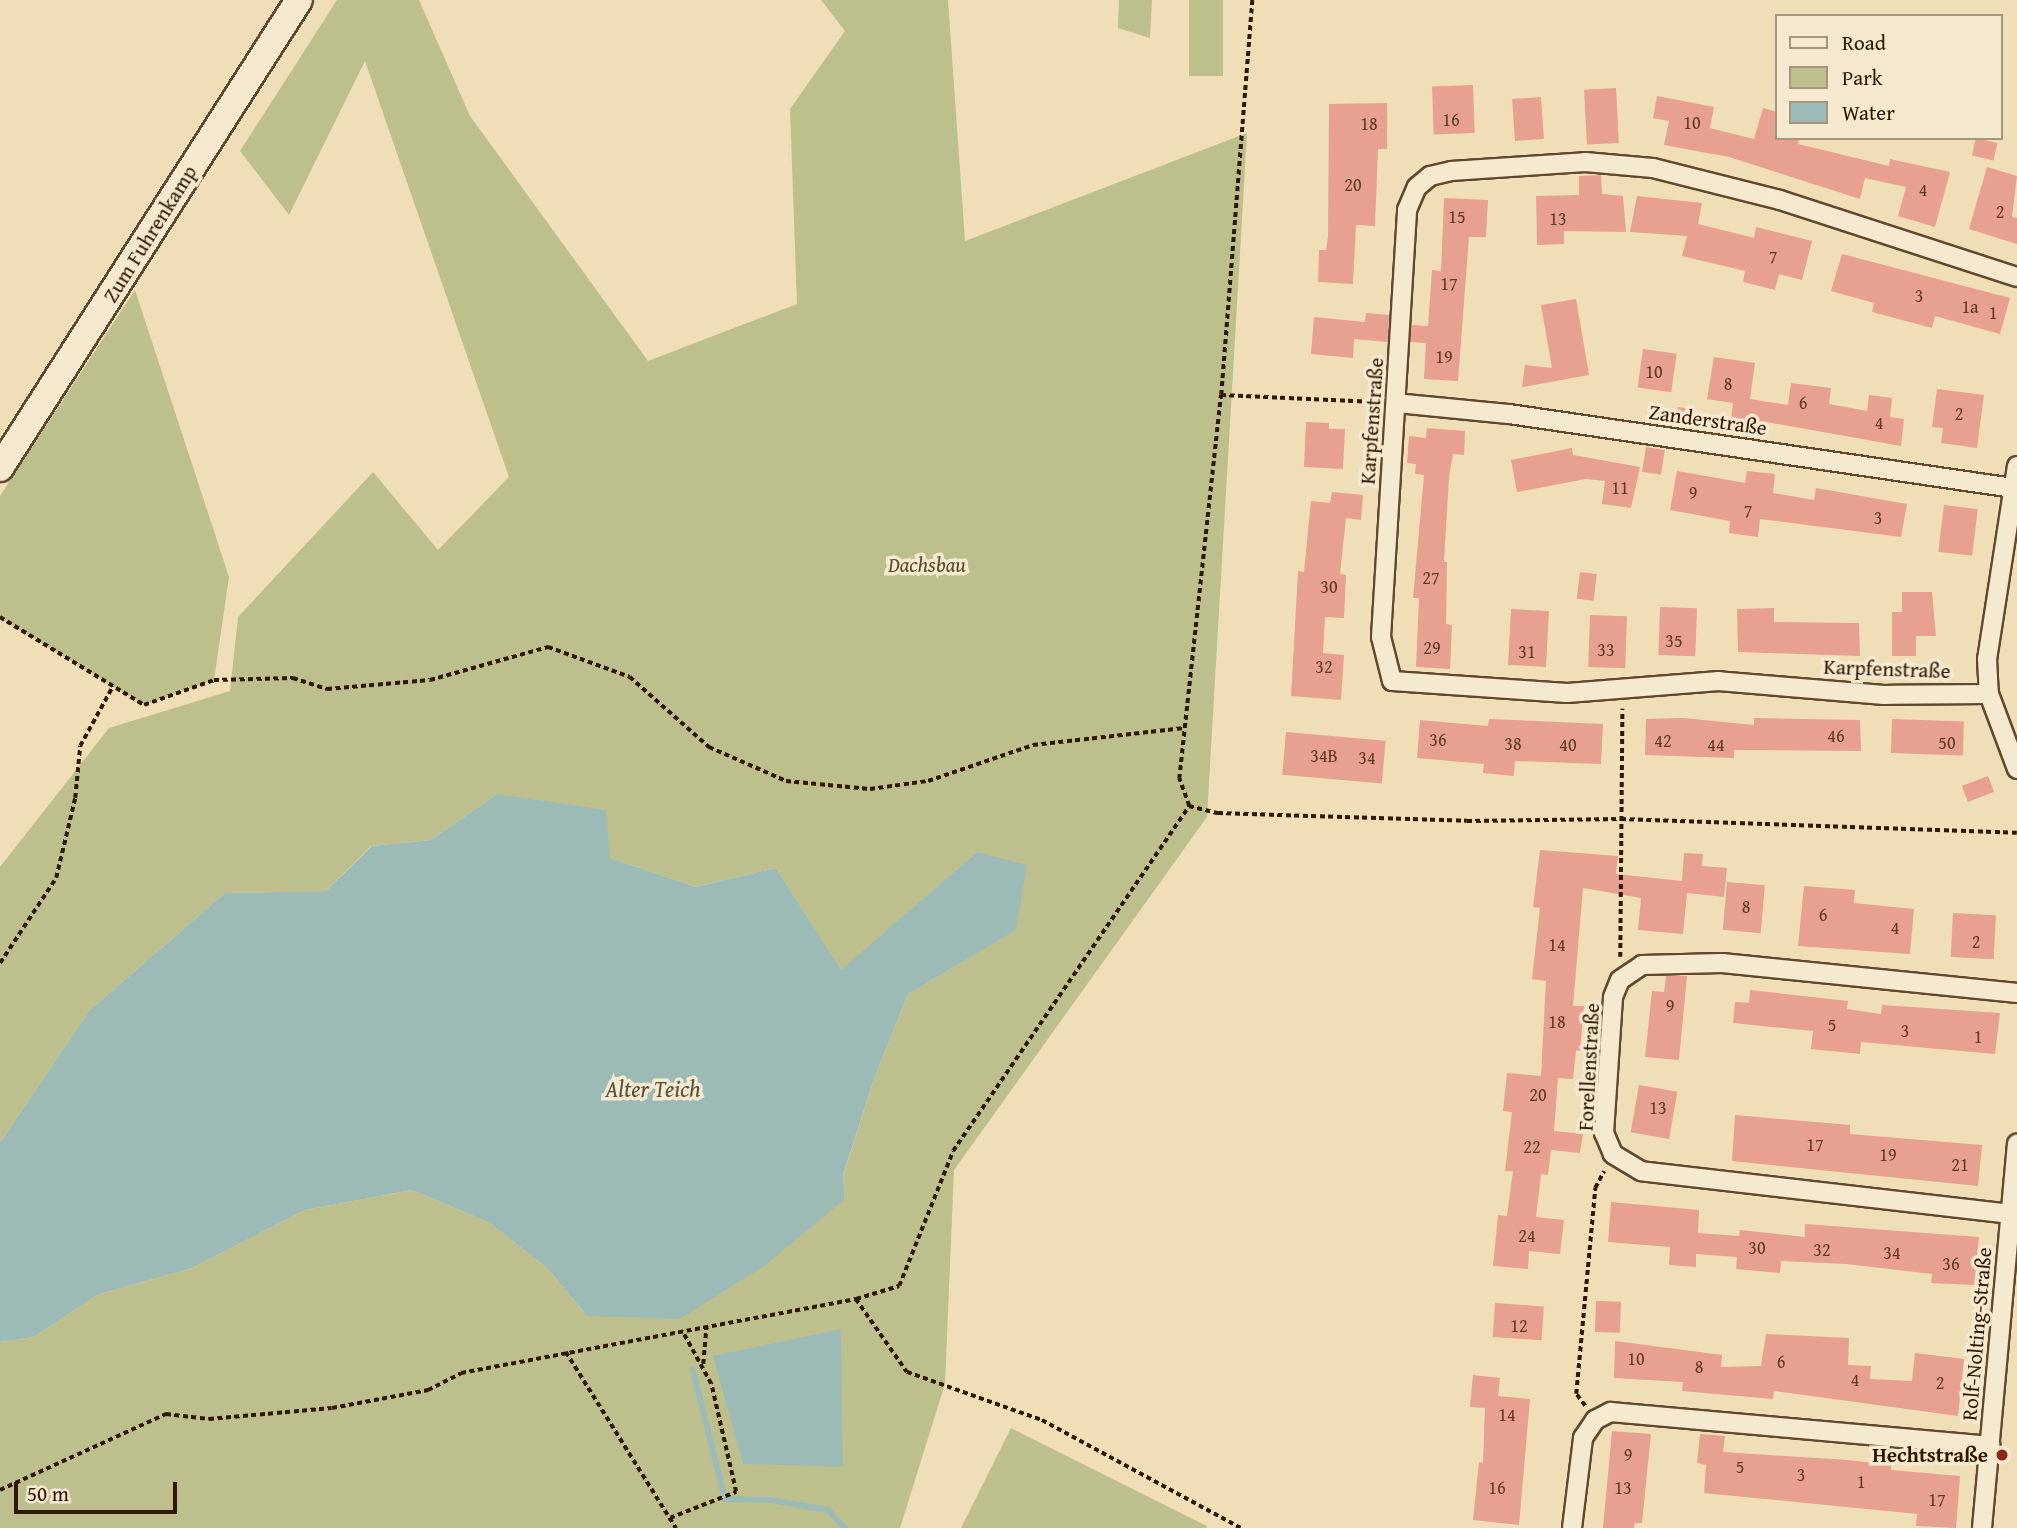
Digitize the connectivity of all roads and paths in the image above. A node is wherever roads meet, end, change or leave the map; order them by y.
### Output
1 (299, 0) edge
2 (1252, 0) edge
3 (2017, 277) edge
4 (1221, 395) junction
5 (1396, 403) junction
6 (2017, 466) edge
7 (0, 468) edge
8 (2014, 488) junction
9 (0, 617) edge
10 (113, 686) junction
11 (1622, 689) junction
12 (1989, 694) junction
13 (1184, 728) junction
14 (2017, 769) edge
15 (1189, 806) junction
16 (1621, 819) junction
17 (2017, 834) edge
18 (0, 963) edge
19 (1620, 980) junction
20 (2017, 992) edge
21 (2017, 1144) edge
22 (1613, 1154) junction
23 (2011, 1214) junction
24 (856, 1299) junction
25 (706, 1326) junction
26 (682, 1331) junction
27 (566, 1352) junction
28 (703, 1366) junction
29 (1595, 1420) junction
30 (1990, 1446) junction
31 (0, 1490) edge
32 (670, 1518) junction
33 (676, 1528) edge
34 (1241, 1528) edge
35 (1572, 1528) edge
36 (1982, 1528) edge

1 - 7 street, Zum Fuhrenkamp
2 - 4 path
3 - 5 street, Karpfenstraße
4 - 5 path
4 - 13 path
5 - 8 street, Zanderstraße
5 - 11 street, Karpfenstraße
6 - 8 street
8 - 12 street
9 - 10 path
10 - 13 path
10 - 18 path
11 - 12 street, Karpfenstraße
11 - 16 path
12 - 14 street
13 - 15 path
15 - 16 path
15 - 24 path
16 - 17 path
16 - 19 path
19 - 20 street, Forellenstraße
19 - 22 street, Forellenstraße
21 - 23 street, Rolf-Nolting-Straße
22 - 23 street, Forellenstraße
22 - 29 path
23 - 30 street, Rolf-Nolting-Straße
24 - 25 path
24 - 34 path
25 - 26 path
25 - 28 path
26 - 27 path
26 - 28 path
27 - 31 path
27 - 32 path
28 - 32 path
29 - 30 street
29 - 35 street
30 - 36 street, Rolf-Nolting-Straße
32 - 33 path

